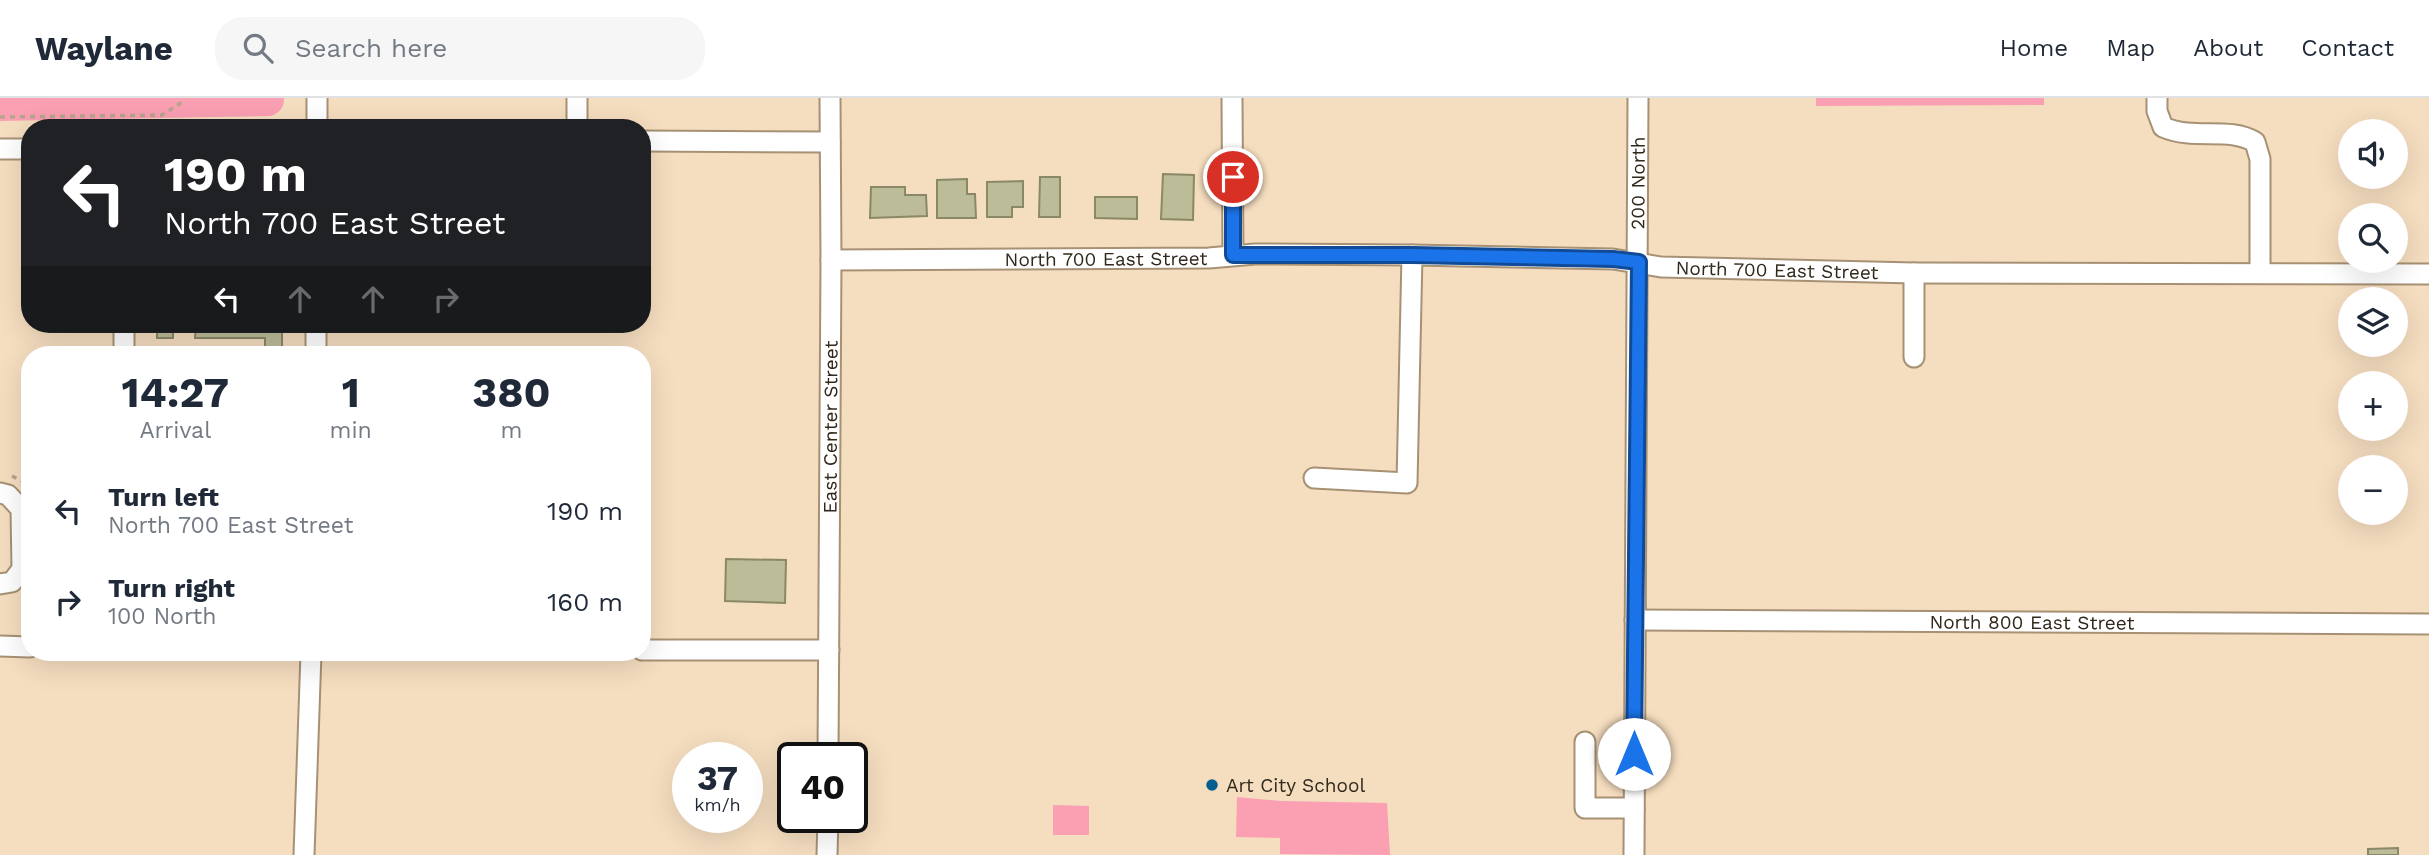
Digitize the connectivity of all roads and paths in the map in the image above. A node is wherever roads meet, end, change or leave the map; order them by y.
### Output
1 (317, 98) edge
2 (577, 98) edge
3 (830, 98) edge
4 (1232, 98) edge
5 (1638, 98) edge
6 (2157, 98) edge
7 (184, 101) dead end
8 (0, 117) edge
9 (317, 119) edge
10 (577, 119) edge
11 (651, 141) edge
12 (830, 142) junction
13 (0, 149) edge
14 (21, 149) edge
15 (1233, 255) junction
16 (1412, 255) junction
17 (831, 260) junction
18 (1639, 262) junction
19 (1913, 272) junction
20 (2260, 273) junction
21 (2429, 274) edge
22 (1914, 357) dead end
23 (1314, 478) dead end
24 (0, 493) edge
25 (21, 509) edge
26 (21, 570) edge
27 (0, 584) edge
28 (1635, 620) junction
29 (2429, 624) edge
30 (0, 646) edge
31 (21, 647) edge
32 (651, 650) edge
33 (829, 650) junction
34 (311, 661) edge
35 (828, 742) edge
36 (1585, 743) dead end
37 (1634, 808) junction
38 (828, 833) edge
39 (304, 855) edge
40 (827, 855) edge
41 (1634, 855) edge

1 - 9 street
2 - 10 street
3 - 12 street, East Center Street
4 - 15 street
5 - 18 street, 200 North
6 - 20 street
7 - 8 path
11 - 12 street
12 - 17 street, East Center Street
13 - 14 street
15 - 16 street, North 700 East Street
15 - 17 street, North 700 East Street
16 - 18 street, North 700 East Street
16 - 23 street
17 - 33 street, East Center Street
18 - 19 street, North 700 East Street
18 - 28 street, 200 North
19 - 20 street, North 700 East Street
19 - 22 street
20 - 21 street, North 700 East Street
24 - 25 street
26 - 27 street
28 - 29 street, North 800 East Street
28 - 37 street, 200 North
30 - 31 street
32 - 33 street
33 - 35 street, East Center Street
34 - 39 street
36 - 37 street
37 - 41 street, 200 North
38 - 40 street

